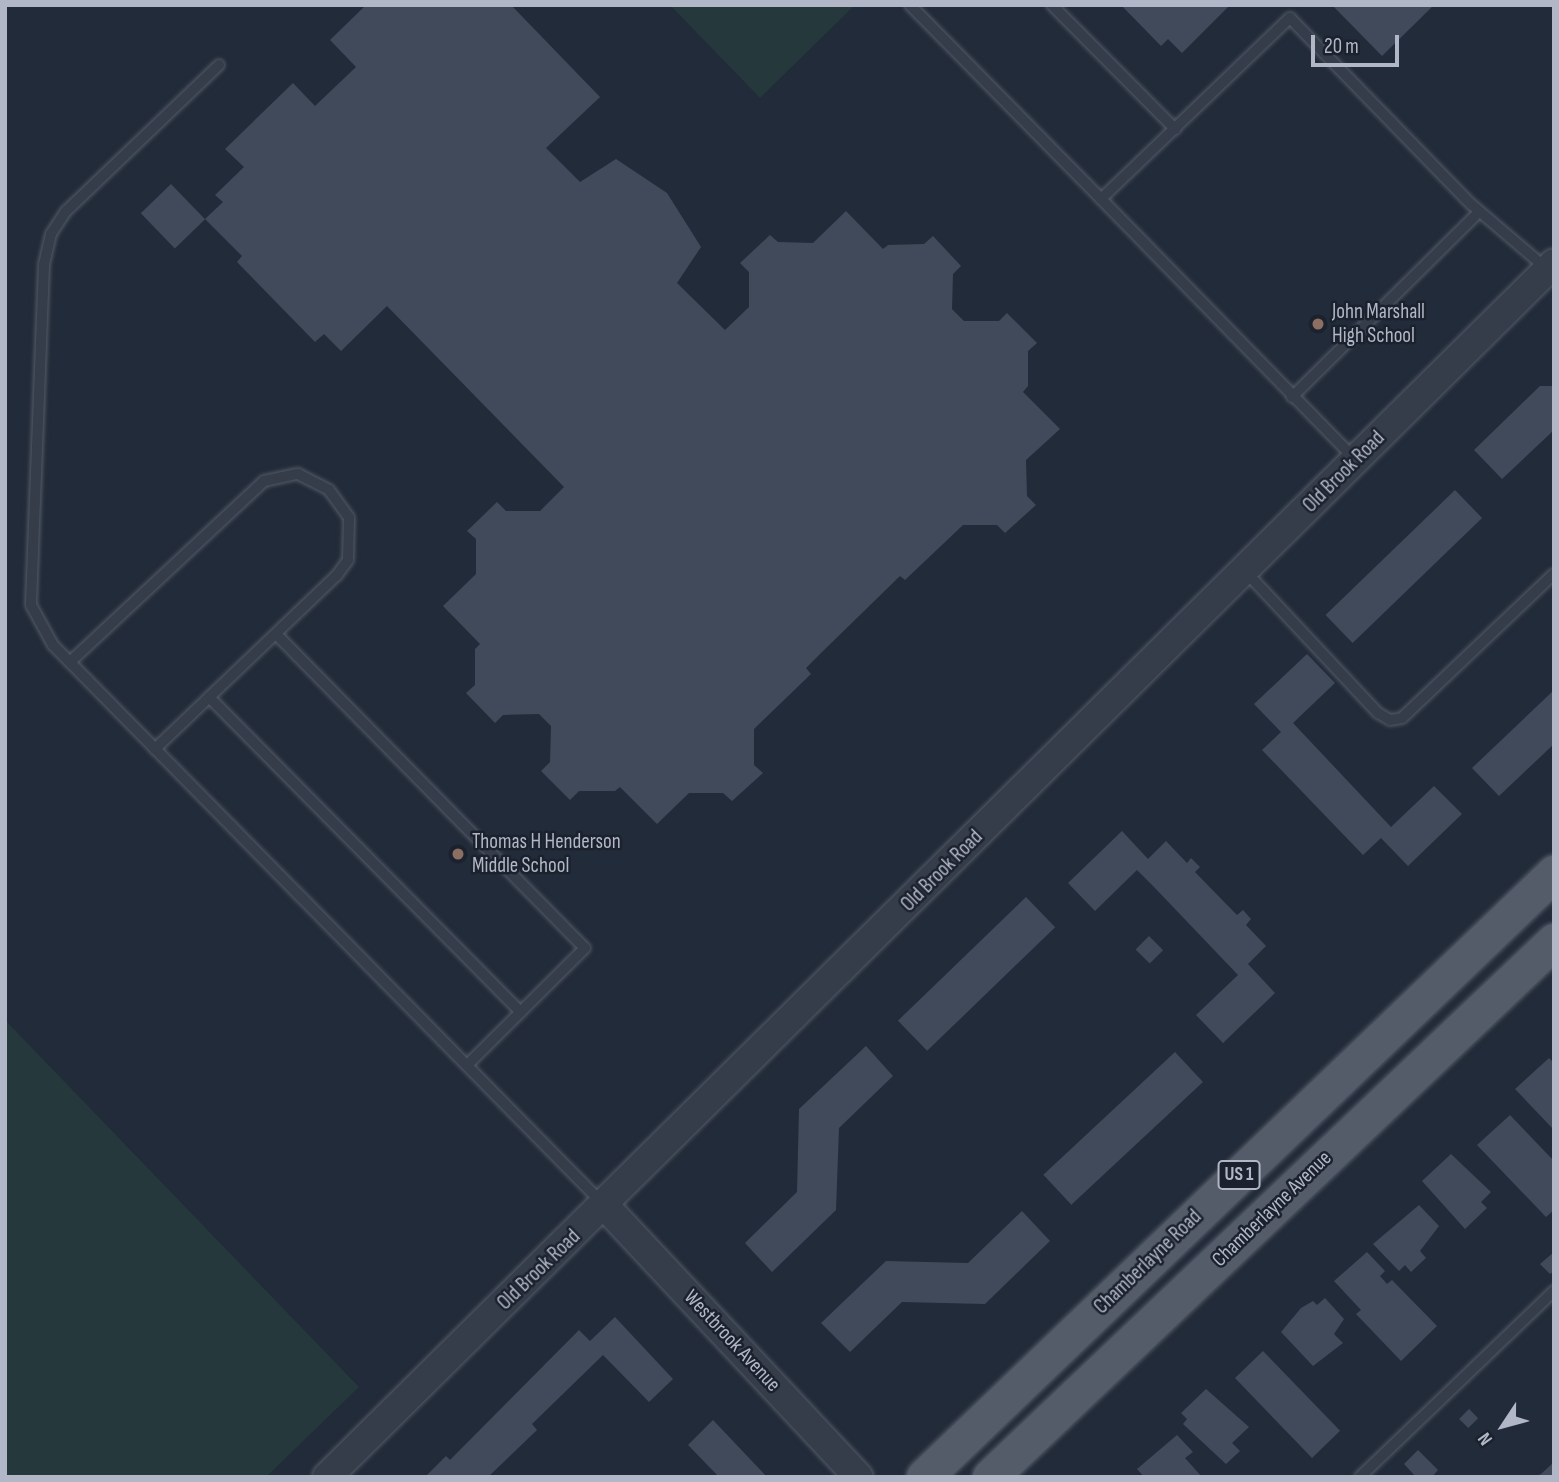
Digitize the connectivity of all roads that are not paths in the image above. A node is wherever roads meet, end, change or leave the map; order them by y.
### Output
1 (910, 5) edge
2 (1052, 5) edge
3 (219, 65) dead end
4 (1175, 129) junction
5 (1101, 199) junction
6 (1479, 212) junction
7 (1551, 266) edge
8 (1292, 397) junction
9 (1356, 460) junction
10 (1245, 571) junction
11 (1554, 574) edge
12 (277, 635) junction
13 (70, 662) junction
14 (209, 697) junction
15 (155, 749) junction
16 (1554, 873) edge
17 (1554, 941) edge
18 (521, 1012) junction
19 (467, 1065) junction
20 (605, 1206) junction
21 (1554, 1291) edge
22 (327, 1477) edge
23 (859, 1477) edge
24 (924, 1477) edge
25 (990, 1477) edge
26 (1360, 1477) edge

1 - 5 lane
2 - 4 lane
3 - 13 lane
4 - 5 lane
4 - 6 lane
5 - 8 lane
6 - 7 lane
6 - 8 lane
7 - 9 street, Old Brook Road
8 - 9 lane
9 - 10 street, Old Brook Road
10 - 11 lane
10 - 20 street, Old Brook Road
12 - 13 lane
12 - 14 lane
12 - 18 lane
13 - 15 lane
14 - 15 lane
14 - 18 lane
15 - 19 lane
16 - 24 main road, Chamberlayne Road / US 1
17 - 25 main road, Chamberlayne Avenue / US 1
18 - 19 lane
19 - 20 lane
20 - 22 street, Old Brook Road
20 - 23 street, Westbrook Avenue
21 - 26 lane

